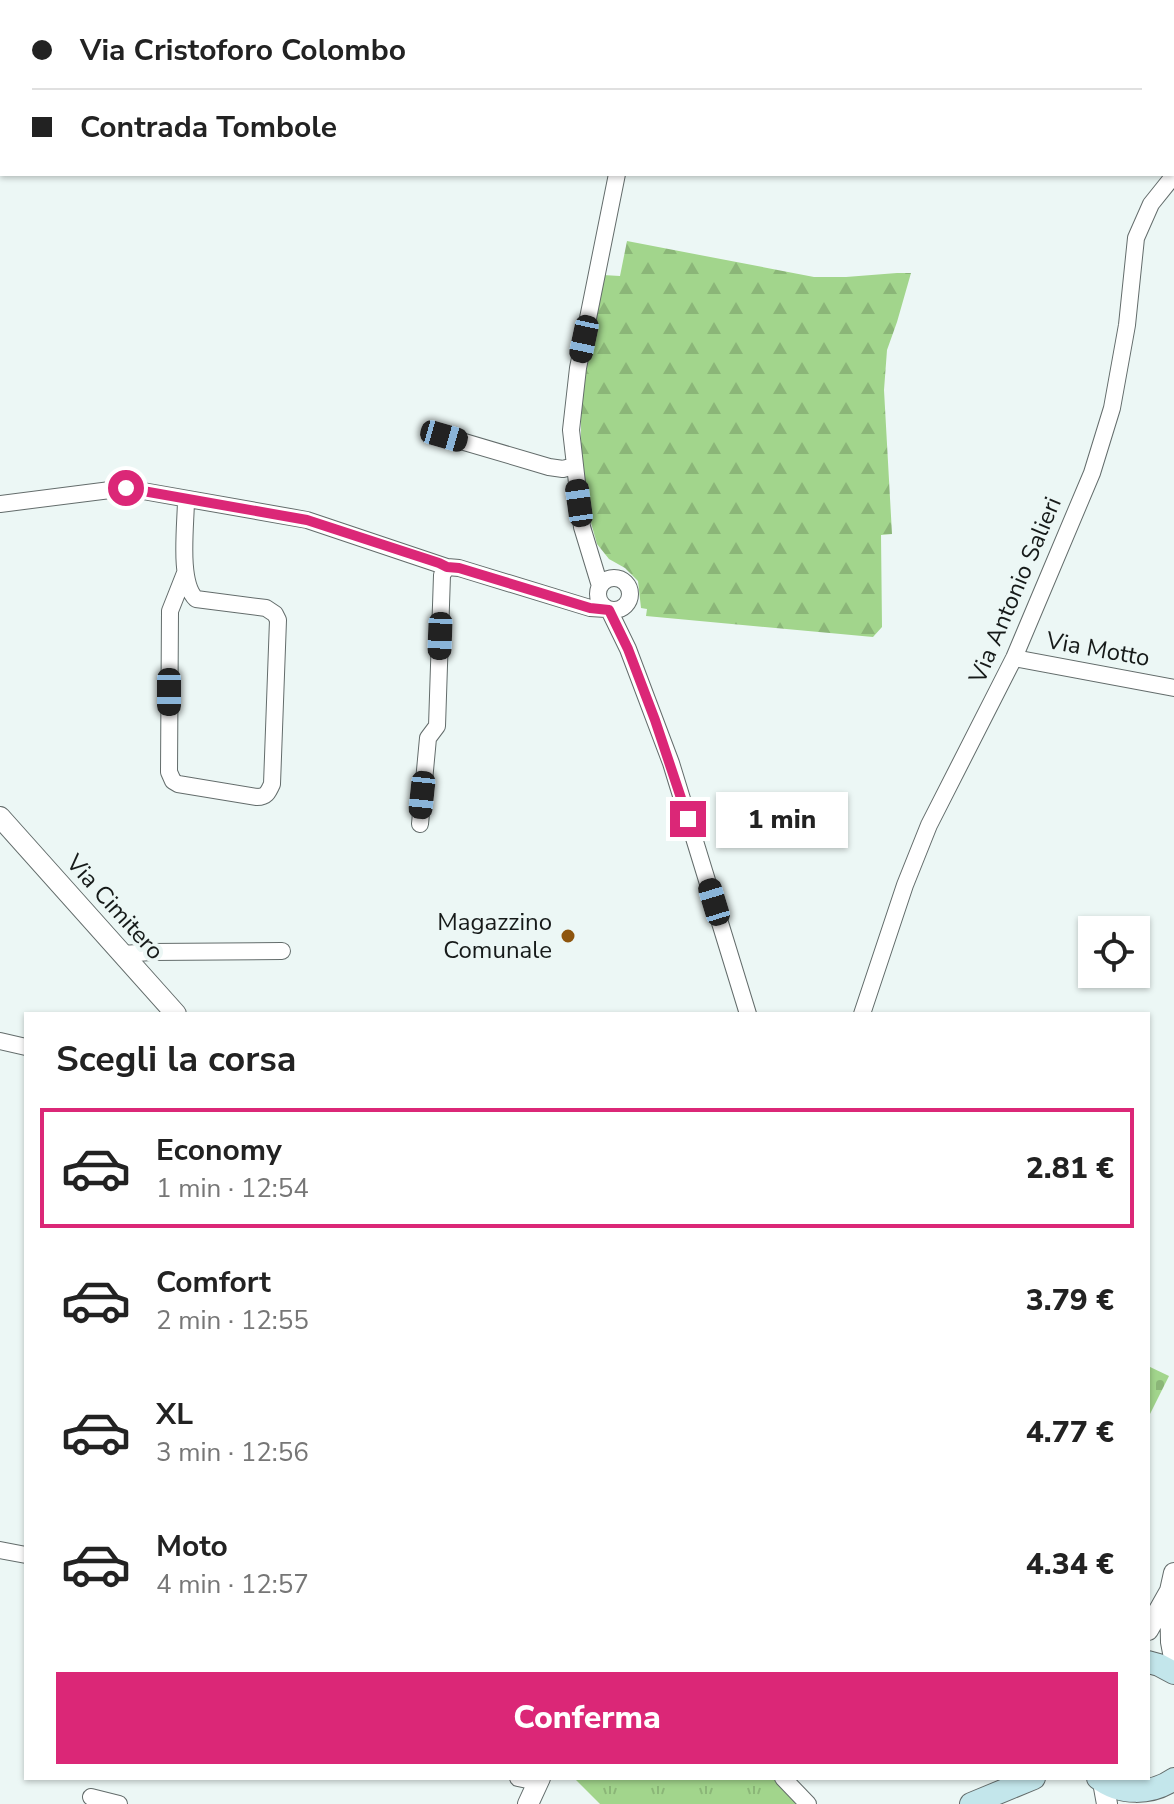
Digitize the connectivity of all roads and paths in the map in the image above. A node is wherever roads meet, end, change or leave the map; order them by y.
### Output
1 (617, 176) edge
2 (1174, 178) edge
3 (444, 436) dead end
4 (574, 466) junction
5 (186, 499) junction
6 (0, 504) edge
7 (588, 545) junction
8 (447, 567) junction
9 (185, 573) junction
10 (622, 580) junction
11 (599, 587) junction
12 (196, 599) junction
13 (173, 602) junction
14 (629, 602) junction
15 (576, 604) junction
16 (608, 609) junction
17 (628, 649) junction
18 (1014, 658) junction
19 (1174, 688) edge
20 (0, 817) edge
21 (420, 824) dead end
22 (8, 832) edge
23 (282, 951) dead end
24 (123, 954) junction
25 (174, 1012) edge
26 (747, 1012) edge
27 (863, 1012) edge
28 (0, 1041) edge
29 (24, 1047) edge
30 (0, 1550) edge
31 (24, 1555) edge
32 (1172, 1582) edge
33 (1150, 1626) edge
34 (1174, 1658) edge
35 (1150, 1663) edge
36 (1174, 1673) edge
37 (92, 1780) edge
38 (532, 1780) edge
39 (785, 1780) edge
40 (1003, 1780) edge
41 (1029, 1780) edge
42 (1166, 1783) edge
43 (1102, 1788) edge
44 (91, 1800) edge
45 (977, 1801) edge
46 (119, 1804) edge
47 (528, 1804) edge
48 (808, 1804) edge
49 (1140, 1804) edge

1 - 4 street
2 - 18 street, Via Antonio Salieri
3 - 4 street
4 - 7 street
5 - 6 street
5 - 8 street
5 - 9 street
7 - 10 street
7 - 11 street
8 - 15 street
8 - 21 street
9 - 12 street
9 - 13 street
10 - 11 street
10 - 14 street
11 - 15 street
11 - 16 street
12 - 13 street
12 - 13 street
14 - 16 street
14 - 17 street
15 - 16 street
16 - 17 street
17 - 26 street
18 - 19 street, Via Motto
18 - 27 street, Via Antonio Salieri
20 - 22 street, Via Cimitero
22 - 24 street, Via Cimitero
23 - 24 street
24 - 25 street, Via Cimitero
28 - 29 street
30 - 31 street
32 - 33 street
32 - 34 street
35 - 36 main road
37 - 44 street
38 - 47 street
39 - 48 street
40 - 45 main road
41 - 45 main road
42 - 43 main road
42 - 49 street
44 - 46 street

